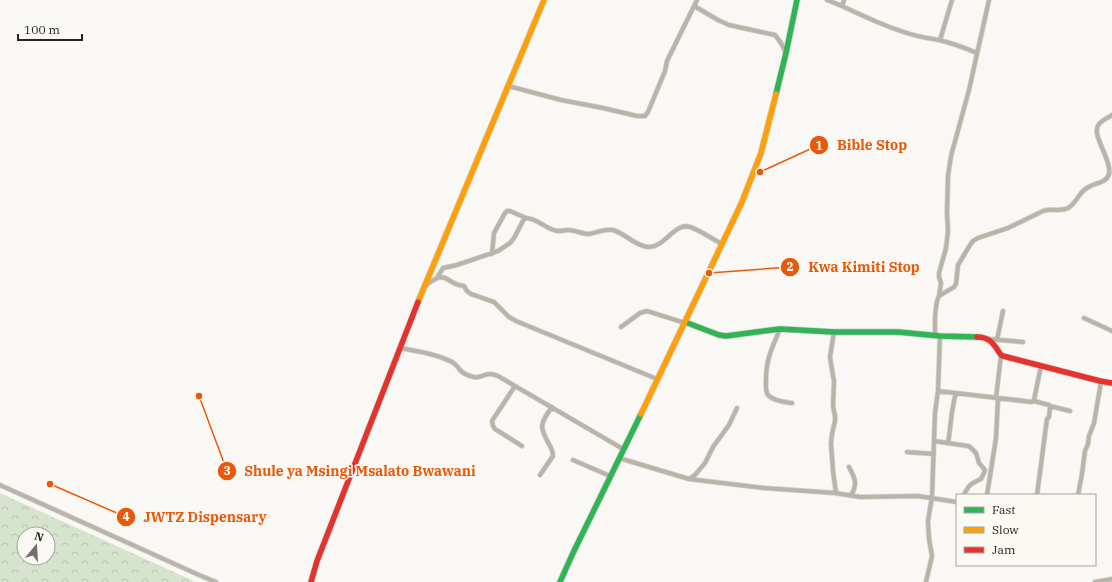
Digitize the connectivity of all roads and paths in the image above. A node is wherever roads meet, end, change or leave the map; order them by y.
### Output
1 (544, 0) edge
2 (697, 0) edge
3 (797, 0) edge
4 (827, 0) edge
5 (844, 0) edge
6 (952, 0) edge
7 (989, 0) edge
8 (694, 6) junction
9 (842, 6) junction
10 (940, 40) junction
11 (786, 53) junction
12 (977, 53) junction
13 (508, 86) junction
14 (1112, 115) edge
15 (526, 218) junction
16 (722, 244) junction
17 (492, 254) junction
18 (437, 278) junction
19 (425, 285) junction
20 (939, 296) junction
21 (1003, 311) dead end
22 (1084, 318) dead end
23 (685, 323) junction
24 (621, 327) dead end
25 (780, 329) junction
26 (1112, 331) edge
27 (834, 332) junction
28 (937, 336) junction
29 (988, 339) junction
30 (997, 340) junction
31 (1023, 342) dead end
32 (400, 348) junction
33 (1001, 355) junction
34 (1041, 366) junction
35 (657, 379) junction
36 (1101, 382) junction
37 (1112, 383) edge
38 (515, 386) junction
39 (938, 391) junction
40 (956, 393) junction
41 (997, 398) junction
42 (1034, 401) junction
43 (792, 403) dead end
44 (1050, 406) junction
45 (552, 407) junction
46 (737, 408) dead end
47 (1070, 411) dead end
48 (934, 441) junction
49 (948, 443) junction
50 (522, 446) dead end
51 (623, 448) junction
52 (907, 452) dead end
53 (934, 454) junction
54 (619, 458) junction
55 (573, 460) dead end
56 (849, 467) dead end
57 (540, 474) dead end
58 (610, 476) junction
59 (689, 479) junction
60 (0, 485) edge
61 (836, 493) junction
62 (964, 494) edge
63 (987, 494) edge
64 (1037, 494) edge
65 (1078, 494) edge
66 (851, 495) junction
67 (932, 498) junction
68 (956, 501) edge
69 (1112, 579) edge
70 (216, 582) edge
71 (311, 582) edge
72 (560, 582) edge
73 (926, 582) edge
74 (1096, 582) edge

1 - 13 main road
2 - 8 street
3 - 11 main road
4 - 9 street
5 - 9 street
6 - 10 street
7 - 12 street
8 - 11 street
8 - 13 street
9 - 10 street
10 - 12 street
11 - 16 main road
12 - 20 street
13 - 19 main road
14 - 20 street
15 - 16 street
15 - 17 street
15 - 17 street
16 - 23 main road
17 - 18 street
18 - 19 street
18 - 35 street
19 - 32 main road
20 - 28 street
21 - 30 street
22 - 26 street
23 - 24 street
23 - 25 main road
23 - 35 main road
25 - 27 main road
25 - 43 street
27 - 28 main road
27 - 61 street
28 - 29 main road
28 - 39 street
29 - 30 street
29 - 33 main road
30 - 31 street
32 - 38 street
32 - 71 main road
33 - 34 main road
33 - 41 street
34 - 36 main road
34 - 42 street
35 - 51 main road
36 - 37 main road
36 - 65 street
38 - 45 street
38 - 50 street
39 - 40 street
39 - 48 street
40 - 41 street
40 - 49 street
41 - 42 street
41 - 63 street
42 - 44 street
44 - 47 street
44 - 64 street
45 - 51 street
45 - 57 street
46 - 59 street
48 - 49 street
48 - 53 street
49 - 62 street
51 - 54 main road
52 - 53 street
53 - 67 street
54 - 58 main road
54 - 59 street
55 - 58 street
56 - 66 street
58 - 72 main road
59 - 61 street
60 - 70 street
61 - 66 street
66 - 67 street
67 - 68 street
67 - 73 street
69 - 74 street

